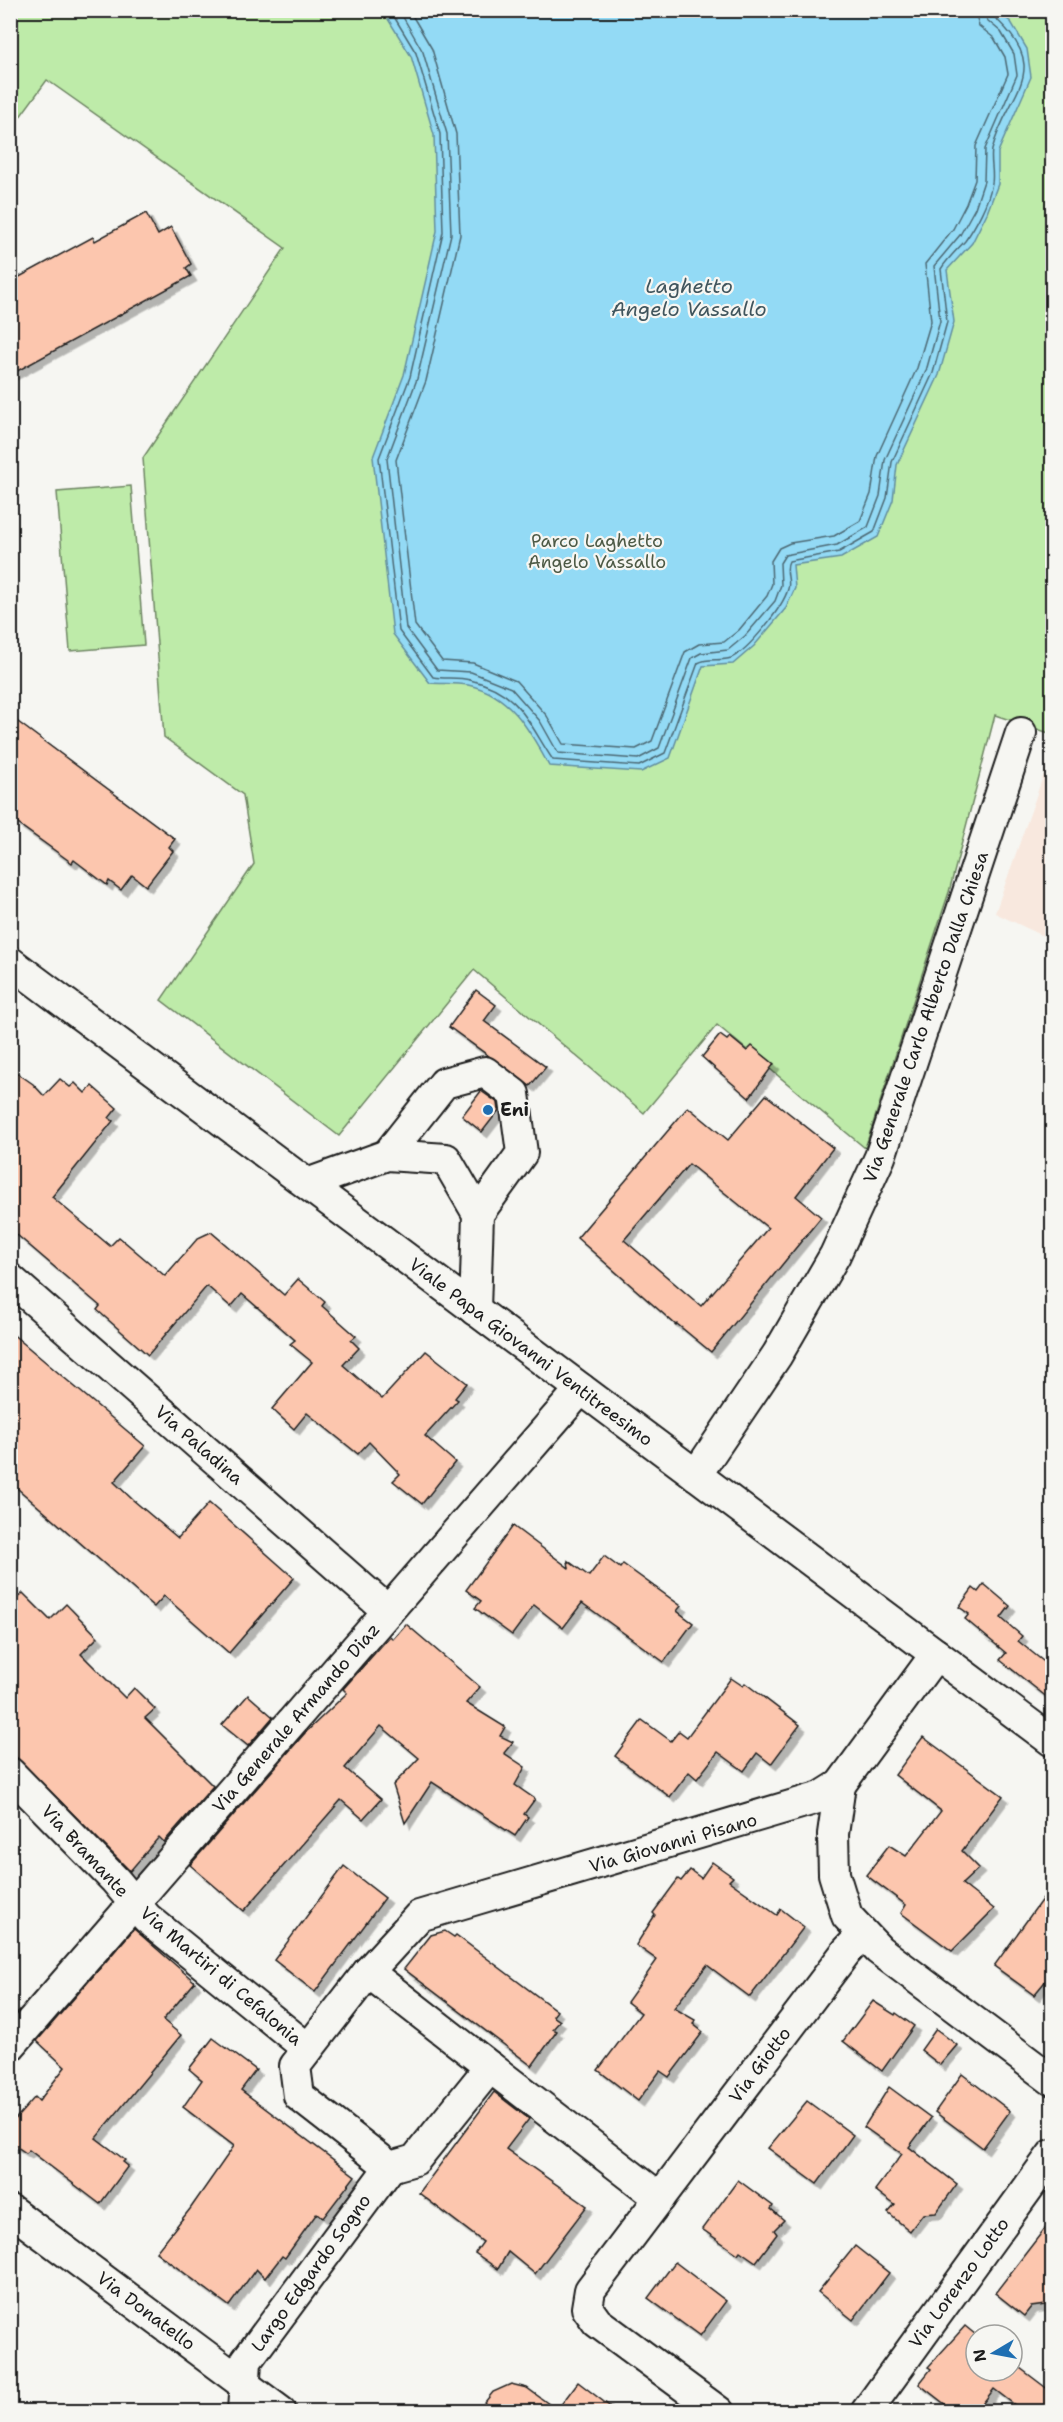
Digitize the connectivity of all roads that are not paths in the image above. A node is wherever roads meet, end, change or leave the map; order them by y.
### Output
1 (1021, 733) dead end
2 (10, 962) edge
3 (387, 1155) junction
4 (307, 1184) junction
5 (478, 1214) junction
6 (10, 1278) edge
7 (475, 1310) junction
8 (581, 1389) junction
9 (696, 1475) junction
10 (388, 1611) junction
11 (936, 1654) junction
12 (1053, 1742) edge
13 (10, 1773) edge
14 (840, 1785) junction
15 (135, 1903) junction
16 (862, 1935) junction
17 (368, 1972) junction
18 (10, 2046) edge
19 (308, 2049) junction
20 (490, 2067) junction
21 (1053, 2080) edge
22 (1053, 2155) edge
23 (390, 2167) junction
24 (660, 2198) junction
25 (10, 2211) edge
26 (244, 2398) edge
27 (281, 2412) edge
28 (720, 2412) edge
29 (866, 2412) edge

1 - 9 street, Via Generale Carlo Alberto Dalla Chiesa
2 - 4 street, Viale Papa Giovanni Ventitreesimo
3 - 4 street
3 - 5 street
3 - 5 street
4 - 7 street, Viale Papa Giovanni Ventitreesimo
5 - 7 street
6 - 10 street, Via Paladina
7 - 8 street, Viale Papa Giovanni Ventitreesimo
8 - 9 street, Viale Papa Giovanni Ventitreesimo
8 - 10 street, Via Generale Armando Diaz
9 - 11 street, Viale Papa Giovanni Ventitreesimo
10 - 15 street, Via Generale Armando Diaz
11 - 12 street, Viale Papa Giovanni Ventitreesimo
11 - 14 street, Via Giovanni Pisano
13 - 15 street, Via Bramante
14 - 16 street
14 - 17 street, Via Giovanni Pisano
15 - 18 street, Via Generale Armando Diaz
15 - 19 street, Via Martiri di Cefalonia
16 - 21 street
16 - 24 street, Via Giotto
17 - 19 street, Via Giovanni Pisano
17 - 20 street
19 - 23 street, Via Giovanni Pisano
20 - 23 street
20 - 24 street
22 - 29 street, Via Lorenzo Lotto
23 - 26 street, Largo Edgardo Sogno
24 - 28 street, Via Giotto
25 - 26 street, Via Donatello
26 - 27 street, Via Donatello

